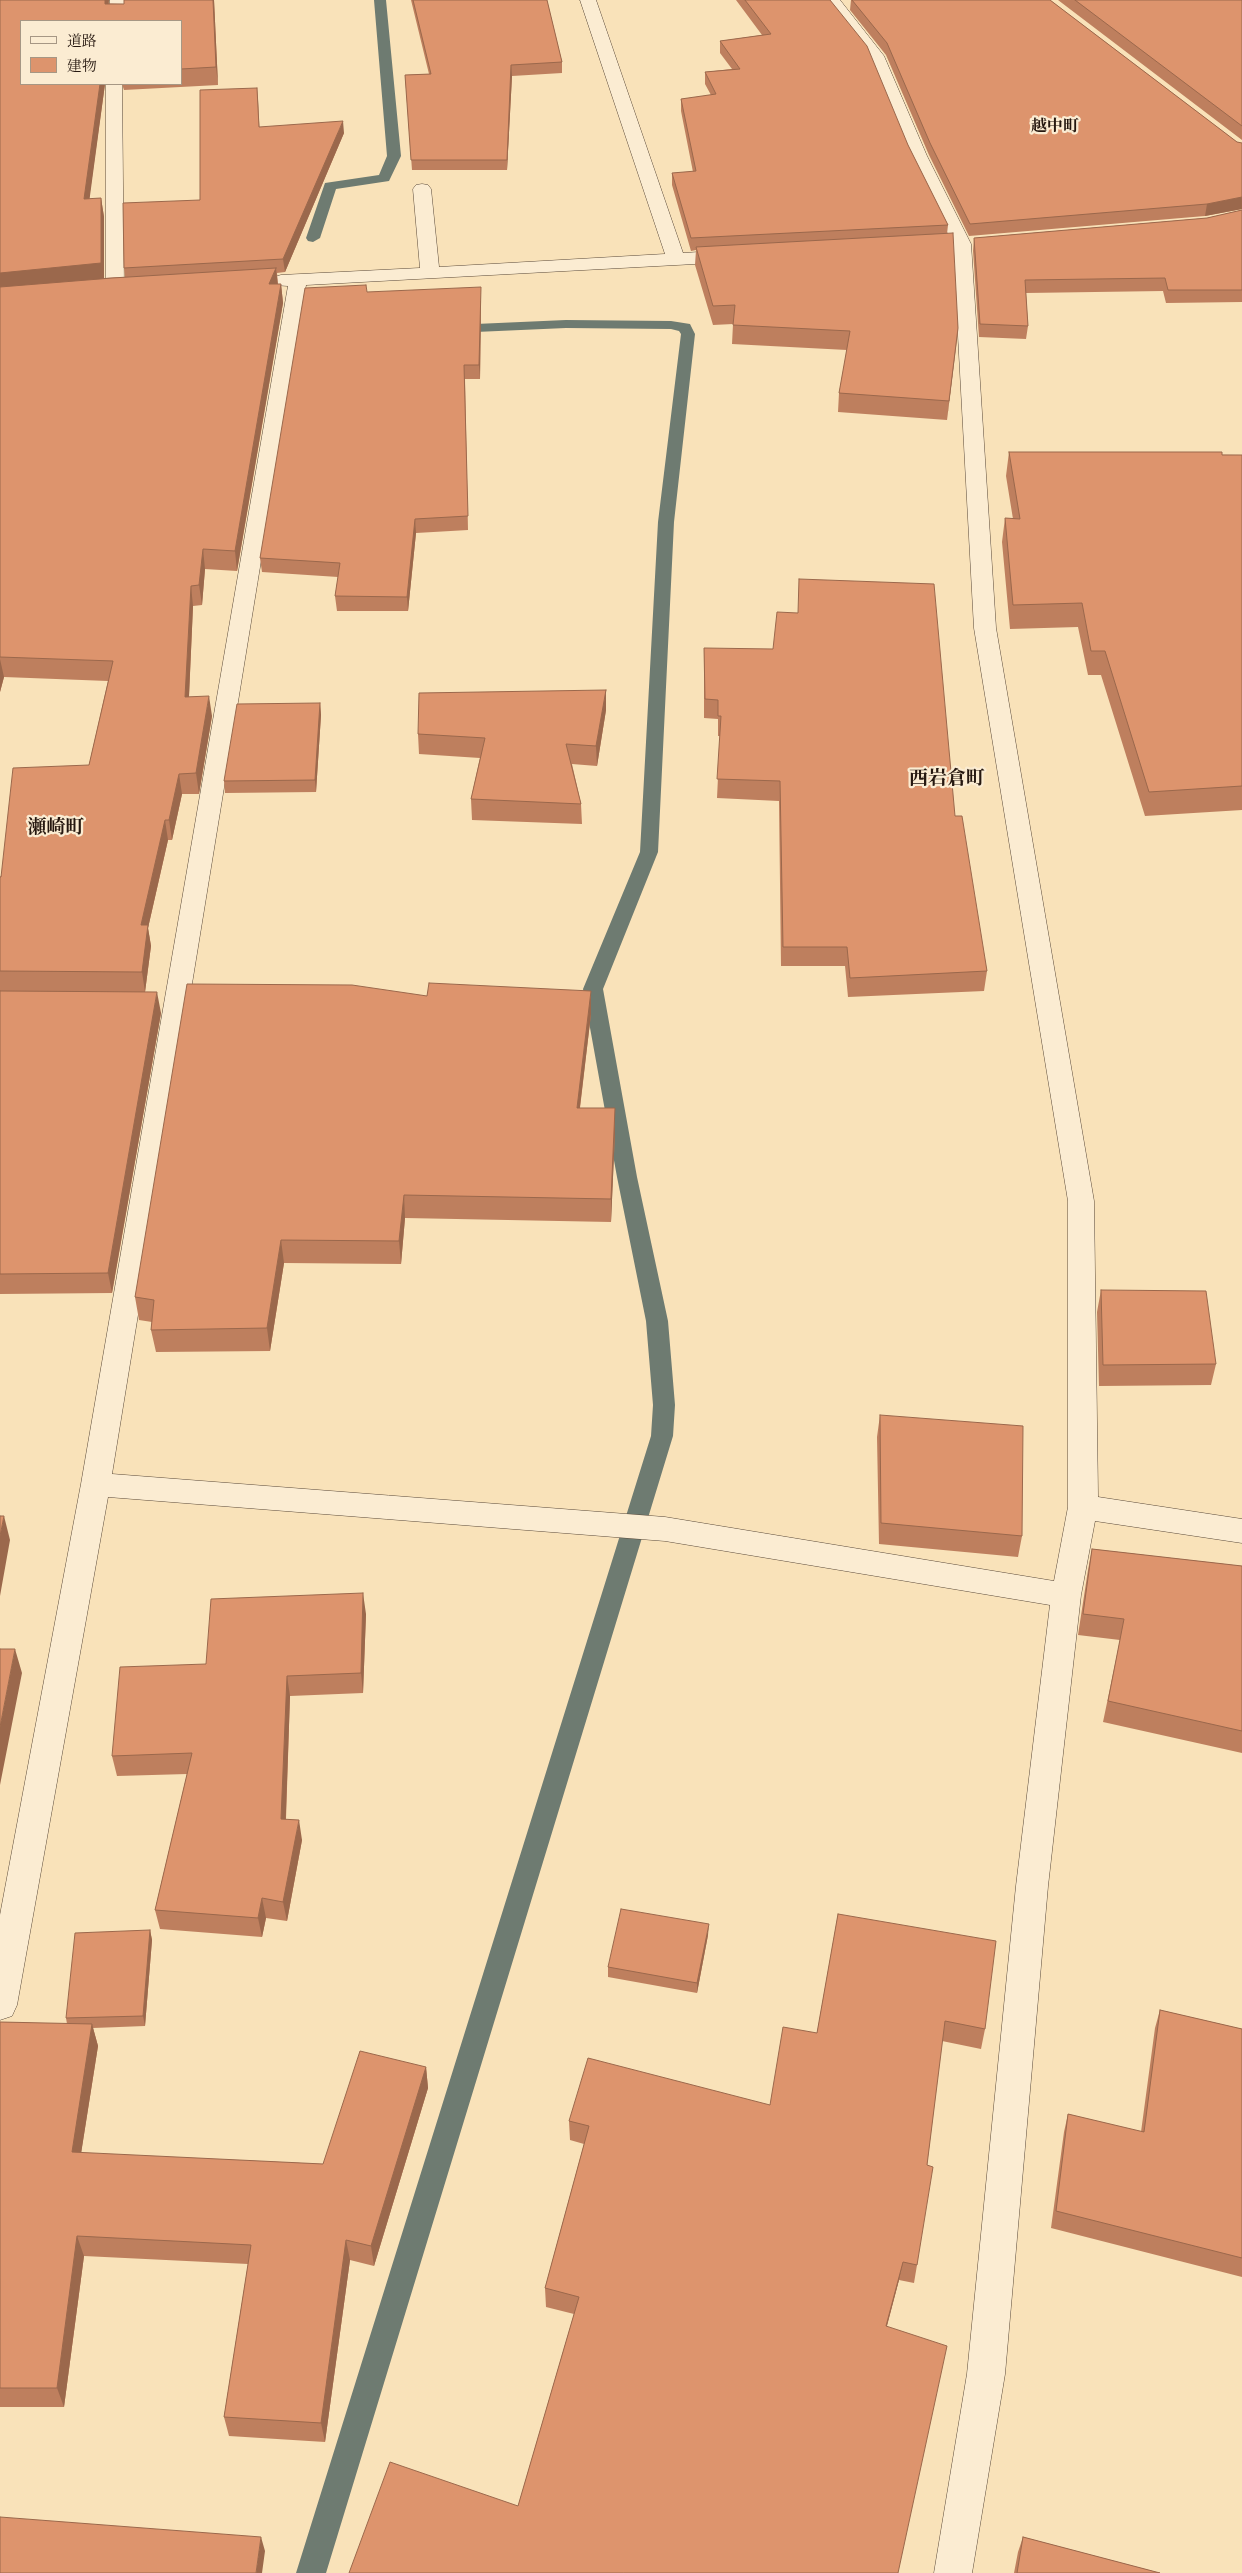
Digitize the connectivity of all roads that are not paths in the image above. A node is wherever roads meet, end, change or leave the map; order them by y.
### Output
1 (118, 0) edge
2 (594, 2) edge
3 (840, 5) edge
4 (117, 20) edge
5 (114, 85) edge
6 (422, 189) dead end
7 (745, 255) edge
8 (676, 259) junction
9 (430, 272) junction
10 (298, 280) junction
11 (259, 282) edge
12 (134, 288) edge
13 (115, 289) junction
14 (96, 291) edge
15 (96, 1484) junction
16 (1083, 1507) junction
17 (1242, 1532) edge
18 (1066, 1595) junction
19 (0, 2005) edge
20 (953, 2573) edge

1 - 4 street
2 - 8 street
3 - 16 street
5 - 13 street
6 - 9 street
7 - 8 street
8 - 9 street
9 - 10 street
10 - 11 street
10 - 15 street
12 - 13 street
13 - 14 street
15 - 18 street
15 - 19 street
16 - 17 street
16 - 18 street
18 - 20 street

